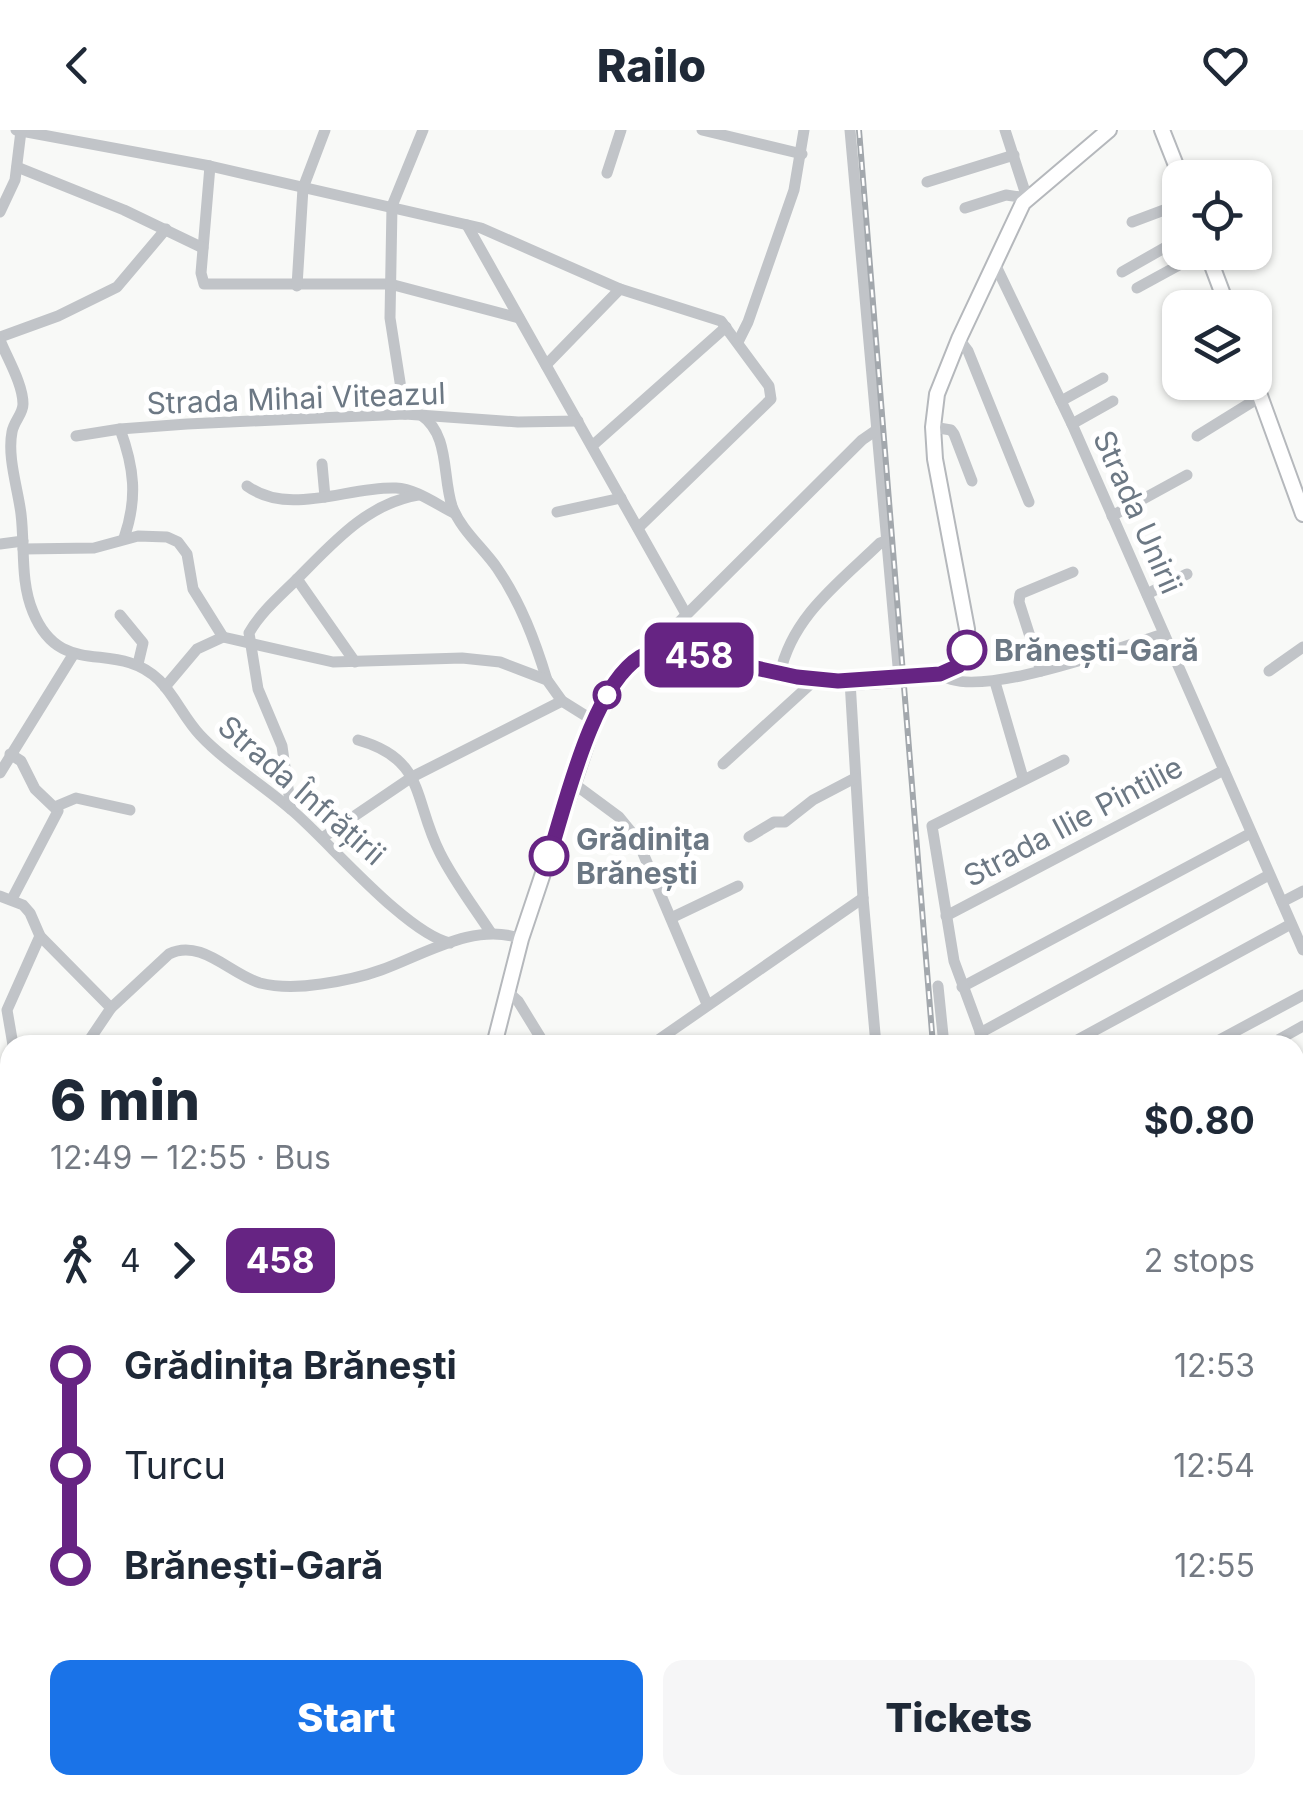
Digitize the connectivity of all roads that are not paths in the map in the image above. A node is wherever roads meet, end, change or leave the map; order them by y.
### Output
1 (325, 130) edge
2 (422, 130) edge
3 (621, 130) edge
4 (702, 130) edge
5 (804, 130) edge
6 (850, 130) edge
7 (1005, 130) edge
8 (1110, 130) edge
9 (1165, 130) edge
10 (18, 131) edge
11 (802, 154) junction
12 (1014, 155) junction
13 (1174, 160) edge
14 (17, 166) junction
15 (210, 166) junction
16 (606, 173) dead end
17 (927, 182) dead end
18 (303, 188) junction
19 (1028, 198) junction
20 (392, 206) junction
21 (965, 208) dead end
22 (1162, 211) edge
23 (0, 212) edge
24 (1132, 222) dead end
25 (467, 225) junction
26 (166, 229) junction
27 (202, 248) junction
28 (1162, 250) edge
29 (994, 262) junction
30 (1171, 270) edge
31 (1122, 272) dead end
32 (390, 284) junction
33 (297, 286) junction
34 (620, 288) junction
35 (1137, 288) dead end
36 (519, 318) junction
37 (726, 327) junction
38 (0, 339) edge
39 (959, 339) junction
40 (738, 342) junction
41 (546, 365) junction
42 (1103, 378) dead end
43 (1245, 400) edge
44 (1262, 400) edge
45 (1061, 401) junction
46 (1113, 401) dead end
47 (405, 414) junction
48 (421, 415) junction
49 (474, 420) junction
50 (578, 422) junction
51 (1072, 424) junction
52 (933, 427) junction
53 (120, 429) junction
54 (875, 431) junction
55 (76, 436) dead end
56 (1197, 436) dead end
57 (441, 442) junction
58 (592, 446) junction
59 (322, 464) dead end
60 (1187, 475) dead end
61 (972, 480) dead end
62 (246, 486) dead end
63 (418, 495) junction
64 (1300, 496) edge
65 (325, 497) junction
66 (621, 498) junction
67 (1029, 502) dead end
68 (557, 512) dead end
69 (454, 513) junction
70 (1303, 514) edge
71 (1112, 516) junction
72 (638, 528) junction
73 (124, 538) junction
74 (886, 542) junction
75 (0, 544) edge
76 (23, 545) junction
77 (1072, 572) dead end
78 (1187, 574) dead end
79 (297, 578) junction
80 (1147, 594) junction
81 (686, 614) junction
82 (120, 615) dead end
83 (1164, 634) junction
84 (223, 638) junction
85 (249, 643) junction
86 (1303, 647) edge
87 (649, 652) junction
88 (72, 655) junction
89 (963, 660) junction
90 (355, 662) junction
91 (138, 664) junction
92 (1268, 670) dead end
93 (1040, 671) junction
94 (780, 674) junction
95 (940, 674) junction
96 (898, 677) junction
97 (547, 680) junction
98 (815, 680) junction
99 (850, 681) junction
100 (962, 681) junction
101 (996, 682) junction
102 (165, 687) junction
103 (562, 701) junction
104 (594, 721) junction
105 (358, 740) dead end
106 (10, 754) junction
107 (1064, 760) dead end
108 (722, 764) dead end
109 (1224, 770) junction
110 (0, 773) edge
111 (412, 777) junction
112 (856, 778) junction
113 (1023, 778) junction
114 (573, 784) junction
115 (57, 806) junction
116 (292, 809) junction
117 (130, 810) dead end
118 (1251, 833) junction
119 (749, 837) dead end
120 (322, 838) junction
121 (1270, 876) junction
122 (738, 886) dead end
123 (1303, 892) edge
124 (6, 897) edge
125 (862, 898) junction
126 (1282, 902) junction
127 (946, 916) junction
128 (671, 918) junction
129 (1292, 924) junction
130 (491, 933) junction
131 (40, 936) junction
132 (520, 940) junction
133 (450, 943) junction
134 (1303, 950) edge
135 (938, 986) dead end
136 (962, 987) junction
137 (507, 991) junction
138 (1303, 995) edge
139 (707, 1004) junction
140 (112, 1008) junction
141 (12, 1035) edge
142 (93, 1035) edge
143 (496, 1035) edge
144 (539, 1035) edge
145 (665, 1035) edge
146 (875, 1035) edge
147 (943, 1035) edge
148 (981, 1035) edge
149 (990, 1035) edge
150 (1087, 1035) edge
151 (1229, 1035) edge

1 - 18 street
2 - 20 street
3 - 16 street
4 - 11 street
5 - 11 street
6 - 54 street
7 - 12 street
8 - 19 main road
9 - 13 main road
10 - 14 street
10 - 15 street
11 - 40 street
12 - 17 street
12 - 19 street
14 - 23 street
14 - 26 street
15 - 18 street
15 - 27 street
18 - 20 street
18 - 33 street
19 - 21 street
19 - 29 main road
20 - 25 street
20 - 32 street
22 - 24 street
25 - 34 street
25 - 36 street
26 - 27 street
26 - 38 street
27 - 33 street
28 - 31 street
29 - 39 main road
29 - 45 street, Strada Unirii
30 - 35 street
32 - 33 street
32 - 36 street
32 - 47 street
34 - 37 street
34 - 41 street
36 - 41 street
37 - 40 street
37 - 58 street
38 - 76 street
39 - 52 main road
39 - 67 street
40 - 72 street
41 - 50 street
42 - 45 street
43 - 56 street
44 - 64 main road
45 - 51 street, Strada Unirii
46 - 51 street
47 - 48 street, Strada Mihai Viteazul
47 - 53 street, Strada Mihai Viteazul
48 - 49 street, Strada Mihai Viteazul
48 - 57 street
49 - 50 street, Strada Mihai Viteazul
49 - 57 street
50 - 58 street
51 - 71 street, Strada Unirii
52 - 61 street
52 - 89 main road
53 - 55 street, Strada Mihai Viteazul
53 - 73 street
54 - 74 street
54 - 81 street
57 - 69 street
58 - 66 street
59 - 65 street
60 - 71 street
62 - 65 street
63 - 65 street
63 - 69 street
63 - 79 street
64 - 70 main road
66 - 68 street
66 - 72 street
69 - 97 street
71 - 80 street, Strada Unirii
72 - 81 street
73 - 76 street
73 - 84 street
74 - 94 street
74 - 96 street
75 - 76 street
76 - 88 street
77 - 93 street
78 - 80 street
79 - 85 street
79 - 90 street
80 - 83 street, Strada Unirii
81 - 87 street
82 - 91 street
83 - 93 street
83 - 109 street, Strada Unirii
84 - 85 street
84 - 102 street
85 - 90 street
85 - 116 street
86 - 92 street
87 - 94 main road
87 - 104 main road
88 - 91 street
88 - 106 street
89 - 95 main road
89 - 100 street
90 - 97 street
91 - 102 street, Strada Înfrățirii
93 - 101 street
94 - 98 main road
95 - 96 main road
95 - 100 street
96 - 99 main road
97 - 103 street
98 - 99 main road
98 - 108 street
99 - 112 street
100 - 101 street
101 - 113 street
102 - 116 street, Strada Înfrățirii
103 - 104 street
103 - 111 street
104 - 114 main road
105 - 111 street
106 - 110 street
106 - 115 street
107 - 113 street
109 - 118 street, Strada Unirii
109 - 127 street, Strada Ilie Pintilie
111 - 120 street
111 - 130 street
112 - 119 street
112 - 125 street
113 - 127 street
114 - 128 street
114 - 132 main road
115 - 117 street
115 - 124 street
116 - 120 street, Strada Înfrățirii
118 - 121 street, Strada Unirii
118 - 136 street
120 - 133 street, Strada Înfrățirii
121 - 126 street, Strada Unirii
121 - 149 street
122 - 128 street
123 - 126 street
124 - 131 street
125 - 139 street
125 - 146 street
126 - 129 street, Strada Unirii
127 - 136 street
128 - 139 street
129 - 134 street, Strada Unirii
129 - 150 street
130 - 132 street
130 - 133 street
131 - 140 street
131 - 141 street
132 - 137 main road
133 - 140 street
135 - 147 street
136 - 148 street
137 - 143 main road
137 - 144 street
138 - 151 street
139 - 145 street
140 - 142 street

